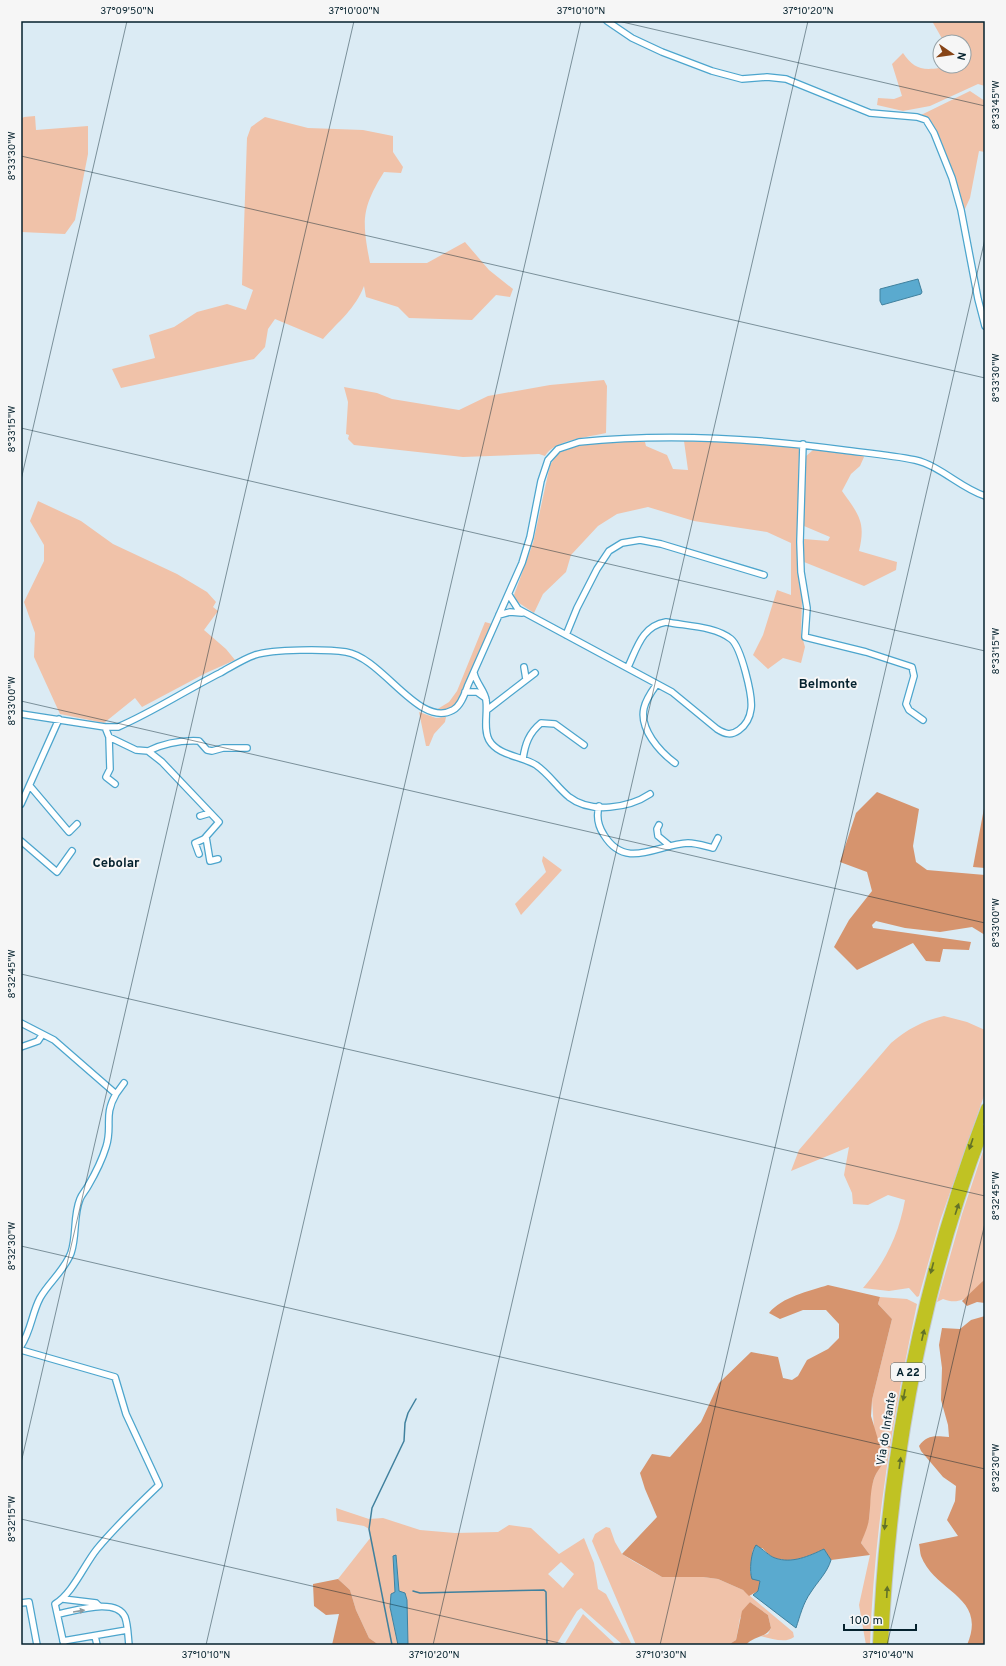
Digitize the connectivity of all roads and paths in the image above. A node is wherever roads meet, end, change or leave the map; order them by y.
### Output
1 (607, 21) edge
2 (985, 326) edge
3 (803, 444) junction
4 (985, 496) edge
5 (764, 575) dead end
6 (509, 595) junction
7 (499, 615) junction
8 (527, 615) junction
9 (566, 635) junction
10 (524, 667) dead end
11 (628, 667) junction
12 (474, 673) junction
13 (535, 673) dead end
14 (526, 679) junction
15 (657, 684) junction
16 (465, 692) junction
17 (486, 700) junction
18 (487, 710) junction
19 (21, 714) edge
20 (59, 719) junction
21 (923, 720) dead end
22 (105, 727) junction
23 (110, 736) junction
24 (584, 745) dead end
25 (247, 748) dead end
26 (148, 751) junction
27 (523, 759) junction
28 (675, 763) dead end
29 (115, 784) dead end
30 (30, 786) junction
31 (650, 794) dead end
32 (21, 804) edge
33 (599, 806) junction
34 (210, 813) junction
35 (200, 816) dead end
36 (77, 824) dead end
37 (659, 825) dead end
38 (206, 837) junction
39 (718, 838) dead end
40 (21, 841) edge
41 (670, 846) junction
42 (72, 851) dead end
43 (199, 854) dead end
44 (218, 859) dead end
45 (21, 1022) edge
46 (42, 1035) junction
47 (21, 1047) edge
48 (124, 1083) dead end
49 (116, 1094) junction
50 (985, 1108) edge
51 (985, 1129) edge
52 (21, 1346) edge
53 (21, 1350) edge
54 (63, 1599) junction
55 (21, 1603) edge
56 (99, 1606) junction
57 (58, 1614) junction
58 (126, 1630) junction
59 (95, 1636) junction
60 (64, 1643) edge
61 (37, 1645) edge
62 (97, 1645) edge
63 (129, 1645) edge
64 (877, 1645) edge
65 (884, 1645) edge

1 - 2 street
3 - 4 street
3 - 6 street
3 - 21 street
5 - 9 street
6 - 7 street
6 - 8 street
7 - 8 street
7 - 12 street
8 - 9 street
9 - 11 street
10 - 14 street
11 - 15 street
11 - 15 street
12 - 16 street
12 - 17 street
13 - 14 street
14 - 18 street
15 - 28 street
16 - 17 street
16 - 22 street
17 - 18 street
18 - 27 street
19 - 20 street
20 - 22 street
20 - 30 street
22 - 23 street
23 - 26 street
23 - 29 street
24 - 27 street
25 - 26 street
26 - 34 street
27 - 33 street
30 - 32 street
30 - 36 street
31 - 33 street
33 - 41 street
34 - 35 street
34 - 38 street
37 - 41 street
38 - 43 street
38 - 44 street
39 - 41 street
40 - 42 street
45 - 46 street
46 - 47 street
46 - 49 street
48 - 49 street
49 - 52 street
50 -> 64 highway, Via do Infante / A 22
65 -> 51 highway, Via do Infante / A 22
53 - 54 street
54 - 56 street
54 - 57 street
55 - 61 street
57 -> 56 street
56 - 58 street
57 - 60 street
58 - 59 street
58 - 63 street
59 - 60 street
59 - 62 street

